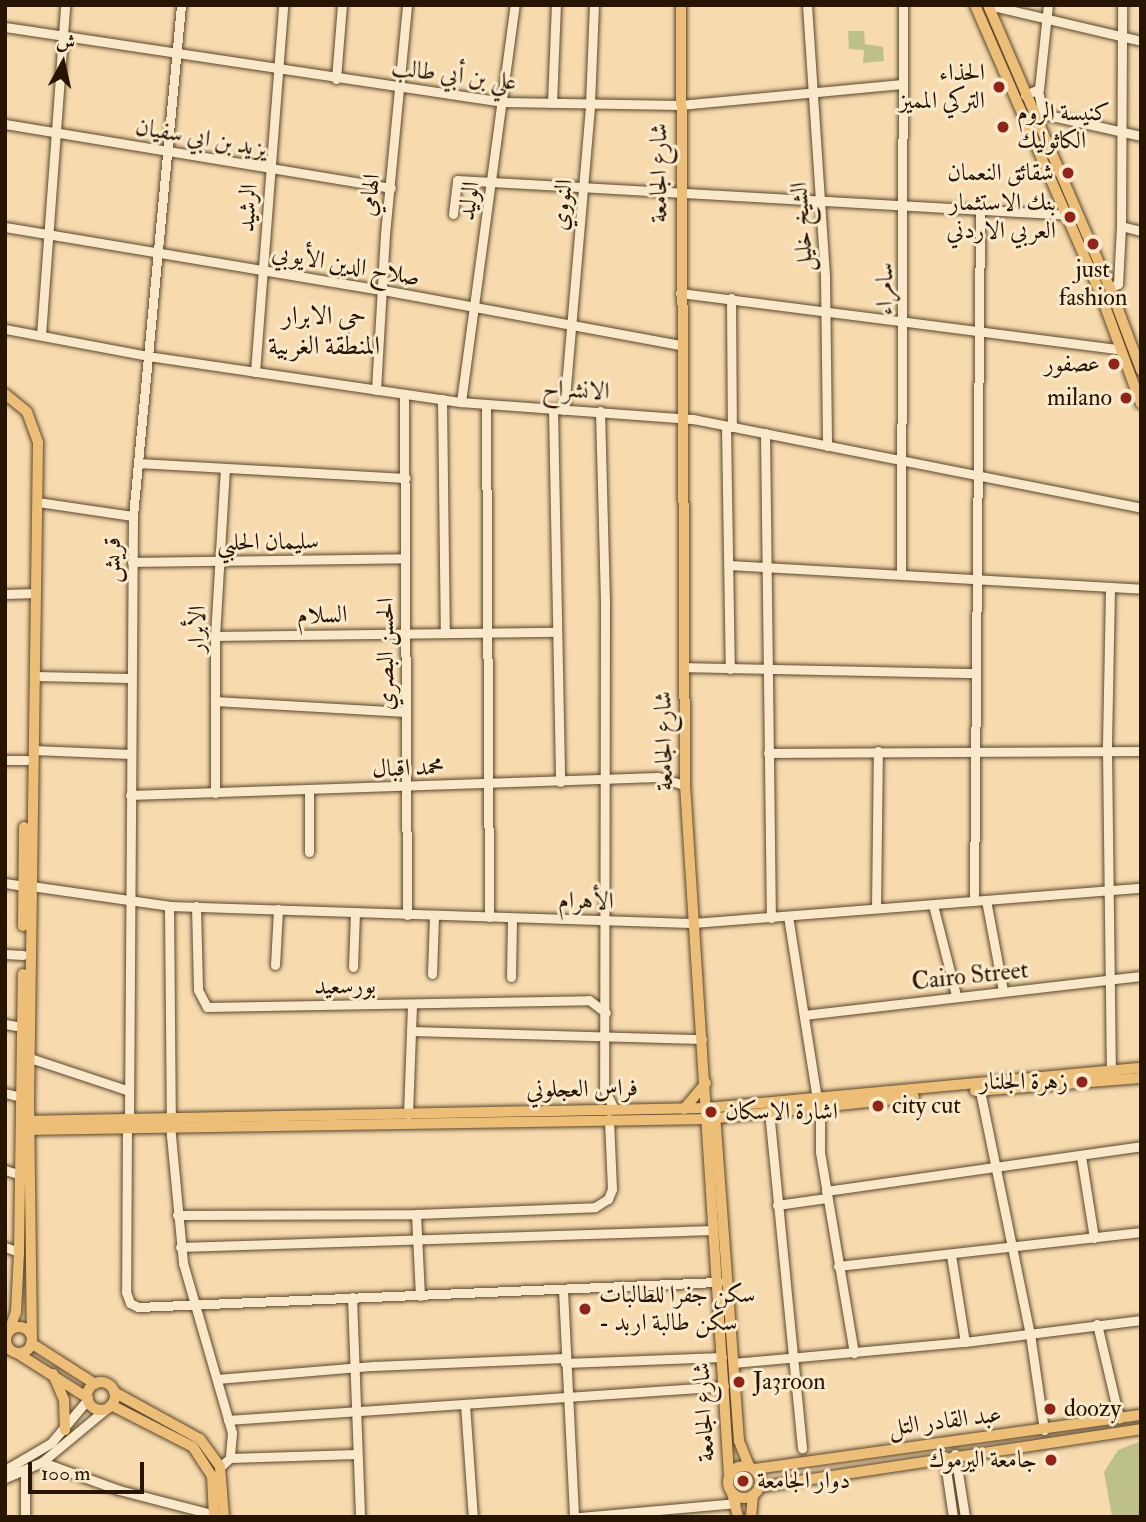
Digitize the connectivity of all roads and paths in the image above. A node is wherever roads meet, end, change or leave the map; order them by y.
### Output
1 (65, 5) edge
2 (181, 5) edge
3 (283, 5) edge
4 (342, 5) edge
5 (408, 5) edge
6 (515, 5) edge
7 (556, 5) edge
8 (594, 5) edge
9 (681, 5) edge
10 (807, 5) edge
11 (903, 5) edge
12 (975, 5) edge
13 (988, 5) edge
14 (1048, 5) edge
15 (1122, 5) edge
16 (1047, 18) junction
17 (5, 27) edge
18 (63, 37) junction
19 (1122, 37) junction
20 (1141, 41) edge
21 (176, 52) junction
22 (278, 71) junction
23 (335, 79) junction
24 (902, 83) junction
25 (401, 89) junction
26 (1038, 92) junction
27 (812, 94) junction
28 (1025, 95) junction
29 (503, 102) junction
30 (552, 103) junction
31 (590, 104) junction
32 (680, 104) junction
33 (1038, 115) junction
34 (5, 124) edge
35 (54, 132) junction
36 (1121, 132) junction
37 (1141, 136) edge
38 (166, 151) junction
39 (270, 169) junction
40 (491, 182) junction
41 (584, 187) junction
42 (391, 188) junction
43 (681, 194) junction
44 (819, 201) junction
45 (905, 206) junction
46 (980, 211) junction
47 (453, 214) dead end
48 (1072, 215) junction
49 (1121, 226) junction
50 (5, 228) edge
51 (1141, 231) edge
52 (49, 234) junction
53 (157, 253) junction
54 (262, 270) junction
55 (1110, 288) junction
56 (383, 290) junction
57 (680, 293) junction
58 (731, 298) junction
59 (474, 306) junction
60 (825, 309) junction
61 (905, 320) junction
62 (571, 325) junction
63 (5, 329) edge
64 (979, 331) junction
65 (41, 335) junction
66 (680, 345) junction
67 (1120, 349) junction
68 (148, 356) junction
69 (1141, 370) edge
70 (254, 372) junction
71 (376, 390) junction
72 (5, 394) edge
73 (404, 394) junction
74 (442, 399) junction
75 (461, 402) junction
76 (5, 403) edge
77 (486, 404) junction
78 (1141, 404) edge
79 (553, 409) junction
80 (564, 410) junction
81 (600, 411) junction
82 (682, 418) junction
83 (729, 426) junction
84 (765, 433) junction
85 (827, 446) junction
86 (905, 462) junction
87 (138, 463) junction
88 (225, 468) junction
89 (975, 476) junction
90 (406, 478) junction
91 (38, 502) junction
92 (1141, 508) edge
93 (133, 516) junction
94 (405, 558) junction
95 (132, 562) junction
96 (219, 562) junction
97 (729, 565) junction
98 (768, 567) junction
99 (901, 573) junction
100 (975, 579) junction
101 (1110, 588) junction
102 (1141, 589) edge
103 (29, 593) junction
104 (5, 594) edge
105 (445, 632) junction
106 (485, 632) junction
107 (556, 632) junction
108 (406, 633) junction
109 (215, 636) junction
110 (683, 667) junction
111 (730, 669) junction
112 (767, 669) junction
113 (974, 673) junction
114 (35, 676) junction
115 (130, 678) junction
116 (215, 701) junction
117 (406, 712) junction
118 (33, 750) junction
119 (878, 751) junction
120 (1107, 751) junction
121 (1141, 751) edge
122 (974, 752) junction
123 (130, 754) junction
124 (768, 754) junction
125 (5, 760) edge
126 (26, 760) junction
127 (605, 779) junction
128 (560, 782) junction
129 (488, 785) junction
130 (685, 785) junction
131 (407, 787) junction
132 (309, 790) junction
133 (215, 793) junction
134 (130, 795) junction
135 (309, 852) dead end
136 (5, 883) edge
137 (27, 886) junction
138 (1141, 888) edge
139 (1107, 890) junction
140 (986, 900) junction
141 (974, 901) junction
142 (132, 904) junction
143 (933, 905) junction
144 (169, 906) junction
145 (196, 906) junction
146 (876, 908) junction
147 (278, 909) junction
148 (355, 912) junction
149 (407, 915) junction
150 (435, 916) junction
151 (788, 916) junction
152 (489, 917) junction
153 (512, 918) junction
154 (771, 918) junction
155 (607, 921) junction
156 (693, 923) junction
157 (5, 954) edge
158 (23, 955) junction
159 (275, 965) dead end
160 (353, 967) dead end
161 (432, 974) dead end
162 (511, 976) dead end
163 (1141, 976) edge
164 (607, 980) junction
165 (1109, 981) junction
166 (1003, 991) junction
167 (956, 995) junction
168 (589, 1000) junction
169 (412, 1004) junction
170 (606, 1013) junction
171 (804, 1016) junction
172 (5, 1024) edge
173 (27, 1028) junction
174 (411, 1031) junction
175 (605, 1037) junction
176 (702, 1039) junction
177 (30, 1058) junction
178 (1141, 1068) edge
179 (1111, 1071) junction
180 (1141, 1079) edge
181 (706, 1083) junction
182 (129, 1091) junction
183 (980, 1091) junction
184 (5, 1093) edge
185 (25, 1098) junction
186 (818, 1103) junction
187 (684, 1109) junction
188 (769, 1111) junction
189 (711, 1113) junction
190 (408, 1114) junction
191 (611, 1114) junction
192 (170, 1121) junction
193 (128, 1122) junction
194 (26, 1125) junction
195 (54, 1125) junction
196 (1141, 1146) edge
197 (31, 1150) junction
198 (1080, 1156) junction
199 (994, 1168) junction
200 (5, 1170) edge
201 (21, 1175) junction
202 (826, 1194) junction
203 (777, 1205) junction
204 (416, 1214) junction
205 (177, 1215) junction
206 (715, 1230) junction
207 (1141, 1232) edge
208 (1094, 1238) junction
209 (417, 1240) junction
210 (5, 1247) edge
211 (180, 1247) junction
212 (1011, 1247) junction
213 (19, 1252) junction
214 (951, 1255) junction
215 (838, 1266) junction
216 (718, 1282) junction
217 (563, 1290) junction
218 (420, 1296) junction
219 (352, 1297) junction
220 (199, 1304) junction
221 (1141, 1320) edge
222 (1097, 1324) junction
223 (7, 1333) edge
224 (1030, 1334) junction
225 (32, 1340) junction
226 (965, 1342) junction
227 (11, 1350) edge
228 (854, 1353) junction
229 (722, 1357) junction
230 (792, 1359) junction
231 (565, 1361) junction
232 (733, 1363) junction
233 (353, 1370) junction
234 (51, 1371) junction
235 (217, 1379) junction
236 (95, 1384) junction
237 (724, 1386) junction
238 (114, 1392) junction
239 (566, 1395) junction
240 (88, 1399) junction
241 (132, 1401) junction
242 (465, 1404) junction
243 (109, 1407) junction
244 (127, 1412) junction
245 (355, 1412) junction
246 (1141, 1415) edge
247 (1119, 1418) junction
248 (228, 1420) junction
249 (1141, 1429) edge
250 (65, 1430) junction
251 (1044, 1430) junction
252 (802, 1448) dead end
253 (356, 1454) junction
254 (950, 1455) junction
255 (230, 1458) junction
256 (42, 1462) junction
257 (752, 1467) junction
258 (220, 1468) junction
259 (5, 1470) edge
260 (25, 1471) junction
261 (729, 1474) junction
262 (5, 1478) edge
263 (756, 1491) junction
264 (733, 1498) junction
265 (217, 1516) edge
266 (26, 1517) edge
267 (360, 1517) edge
268 (473, 1517) edge
269 (577, 1517) edge
270 (738, 1517) edge
271 (751, 1517) edge
272 (953, 1517) edge
273 (965, 1517) edge

1 - 18 street
2 - 21 street, قريش
3 - 22 street, الرشيد
4 - 23 street
5 - 25 street, الهامي
6 - 29 street, الوليد
7 - 30 street
8 - 31 street, النووي
9 - 32 main road, شارع الجامعة
10 - 27 street, الشيخ خليل
11 - 24 street, سامراء
12 - 48 main road
13 - 16 street
13 - 28 main road
14 - 16 street
15 - 19 street
16 - 19 street
16 - 26 street
17 - 18 street, علي بن أبي طالب
18 - 21 street, علي بن أبي طالب
18 - 35 street
19 - 20 street
19 - 36 street
21 - 22 street, علي بن أبي طالب
21 - 38 street, قريش
22 - 23 street, علي بن أبي طالب
22 - 39 street, الرشيد
23 - 25 street, علي بن أبي طالب
24 - 27 street, علي بن أبي طالب
24 - 45 street, سامراء
25 - 29 street, علي بن أبي طالب
25 - 42 street, الهامي
26 - 28 street
26 - 33 street
27 - 32 street, علي بن أبي طالب
27 - 44 street, الشيخ خليل
28 - 33 main road
29 - 30 street, علي بن أبي طالب
29 - 40 street, الوليد
30 - 31 street, علي بن أبي طالب
31 - 32 street, علي بن أبي طالب
31 - 41 street, النووي
32 - 43 main road, شارع الجامعة
33 - 36 street
33 - 48 main road
34 - 35 street, يزيد بن ابي سفيان
35 - 38 street, يزيد بن ابي سفيان
35 - 52 street
36 - 37 street
36 - 49 street
38 - 39 street, يزيد بن ابي سفيان
38 - 53 street, قريش
39 - 42 street, يزيد بن ابي سفيان
39 - 54 street, الرشيد
40 - 41 street
40 - 47 street
40 - 59 street, الوليد
41 - 43 street
41 - 62 street, النووي
42 - 56 street, الهامي
43 - 44 street
43 - 57 main road, شارع الجامعة
44 - 45 street
44 - 60 street, الشيخ خليل
45 - 46 street
45 - 61 street, سامراء
46 - 48 street
46 - 64 street
48 - 55 main road
48 - 67 main road
49 - 51 street
49 - 55 street
50 - 52 street, صلاح الدين الأيوبي
52 - 53 street, صلاح الدين الأيوبي
52 - 65 street
53 - 54 street, صلاح الدين الأيوبي
53 - 68 street, قريش
54 - 56 street, صلاح الدين الأيوبي
54 - 70 street, الرشيد
55 - 69 main road
56 - 59 street, صلاح الدين الأيوبي
56 - 71 street, الهامي
57 - 58 street
57 - 66 main road, شارع الجامعة
58 - 60 street
58 - 83 street
59 - 62 street, صلاح الدين الأيوبي
59 - 75 street, الوليد
60 - 61 street
60 - 85 street, الشيخ خليل
61 - 64 street
61 - 86 street, سامراء
62 - 66 street, صلاح الدين الأيوبي
62 - 80 street, النووي
63 - 65 street, الانشراح
64 - 67 street
64 - 89 street
65 - 68 street, الانشراح
66 - 82 main road, شارع الجامعة
67 - 78 main road
68 - 70 street, الانشراح
68 - 87 street, قريش
70 - 71 street, الانشراح
71 - 73 street, الانشراح
72 - 91 main road
73 - 74 street, الانشراح
73 - 90 street, الحسن البصري
74 - 75 street, الانشراح
74 - 105 street
75 - 77 street, الانشراح
76 - 103 main road
77 - 79 street, الانشراح
77 - 106 street
79 - 80 street, الانشراح
79 - 107 street
80 - 81 street, الانشراح
81 - 82 street, الانشراح
81 - 127 street
82 - 83 street, الانشراح
82 - 110 main road, شارع الجامعة
83 - 84 street, الانشراح
83 - 97 street
84 - 85 street, الانشراح
84 - 98 street
85 - 86 street, الانشراح
86 - 89 street, الانشراح
86 - 99 street, سامراء
87 - 88 street
87 - 93 street, قريش
88 - 90 street
88 - 96 street, الأبرار
89 - 92 street, الانشراح
89 - 100 street
90 - 94 street, الحسن البصري
91 - 93 street
91 - 114 main road
93 - 95 street, قريش
94 - 96 street, سليمان الحلبي
94 - 108 street, الحسن البصري
95 - 96 street, سليمان الحلبي
95 - 115 street, قريش
96 - 109 street, الأبرار
97 - 98 street
97 - 111 street
98 - 99 street
98 - 112 street
99 - 100 street
100 - 101 street
100 - 113 street
101 - 102 street
101 - 120 street
103 - 104 street
103 - 126 main road
105 - 106 street, السلام
105 - 108 street, السلام
106 - 107 street, السلام
106 - 129 street
107 - 128 street
108 - 109 street, السلام
108 - 117 street, الحسن البصري
109 - 116 street, الأبرار
110 - 111 street
110 - 130 main road, شارع الجامعة
111 - 112 street
112 - 113 street
112 - 124 street
113 - 122 street
114 - 115 street
114 - 118 main road
115 - 123 street, قريش
116 - 117 street
116 - 133 street, الأبرار
117 - 131 street, الحسن البصري
118 - 123 street
118 - 137 main road
119 - 122 street
119 - 124 street
119 - 146 street
120 - 121 street
120 - 122 street
120 - 139 street
122 - 141 street
123 - 134 street, قريش
124 - 154 street
125 - 126 street
126 - 137 main road
127 - 128 street, محمد اقبال
127 - 130 street, محمد اقبال
127 - 155 street
128 - 129 street, محمد اقبال
129 - 131 street, محمد اقبال
129 - 152 street
130 - 156 main road, شارع الجامعة
131 - 132 street, محمد اقبال
131 - 149 street, الحسن البصري
132 - 133 street, محمد اقبال
132 - 135 street
133 - 134 street, محمد اقبال
134 - 142 street, قريش
136 - 137 street, الأهرام
137 - 142 street, الأهرام
137 - 158 main road
137 - 173 main road
138 - 139 street, الأهرام
139 - 140 street, الأهرام
139 - 165 street
140 - 141 street, الأهرام
140 - 166 street
141 - 143 street, الأهرام
142 - 144 street, الأهرام
142 - 182 street, قريش
143 - 146 street, الأهرام
143 - 167 street
144 - 145 street, الأهرام
144 - 192 street
145 - 147 street, الأهرام
145 - 169 street, بورسعيد
146 - 151 street, الأهرام
147 - 148 street, الأهرام
147 - 159 street
148 - 149 street, الأهرام
148 - 160 street
149 - 150 street, الأهرام
150 - 152 street, الأهرام
150 - 161 street
151 - 154 street, الأهرام
151 - 171 street
152 - 153 street, الأهرام
153 - 155 street, الأهرام
153 - 162 street
154 - 156 street, الأهرام
155 - 156 street, الأهرام
155 - 164 street
156 - 176 main road, شارع الجامعة
157 - 158 street
158 - 173 main road
163 - 165 street, Cairo Street
164 - 168 street
164 - 170 street
165 - 166 street, Cairo Street
165 - 179 street
166 - 167 street, Cairo Street
167 - 171 street, Cairo Street
168 - 169 street, بورسعيد
168 - 170 street
169 - 174 street
170 - 175 street
171 - 186 street
172 - 173 street
173 - 177 main road
173 - 185 main road
174 - 175 street
174 - 190 street
175 - 176 street
175 - 191 street
176 - 181 main road, شارع الجامعة
177 - 182 street
177 - 185 main road
178 - 179 main road, فراس العجلوني
179 - 186 main road, فراس العجلوني
180 - 183 main road, فراس العجلوني
181 - 187 main road
181 - 189 main road, شارع الجامعة
182 - 193 street, قريش
183 - 186 main road, فراس العجلوني
183 - 199 street
184 - 185 street
185 - 194 main road
185 - 195 main road
186 - 188 main road, فراس العجلوني
186 - 189 main road, فراس العجلوني
186 - 202 street
187 - 189 main road, فراس العجلوني
187 - 191 main road, فراس العجلوني
188 - 189 main road, فراس العجلوني
188 - 203 street
189 - 191 main road, فراس العجلوني
189 - 206 main road, شارع الجامعة
189 - 232 main road, شارع الجامعة
190 - 191 main road, فراس العجلوني
190 - 192 main road, فراس العجلوني
191 - 192 main road, فراس العجلوني
191 - 204 street
192 - 193 main road, فراس العجلوني
192 - 205 street
193 - 195 main road, فراس العجلوني
193 - 220 street, قريش
194 - 195 main road, فراس العجلوني
194 - 197 main road
194 - 201 main road
195 - 197 main road
196 - 198 street
197 - 225 main road
198 - 199 street
198 - 208 street
199 - 202 street
199 - 212 street
200 - 201 street
201 - 213 main road
202 - 203 street
202 - 215 street
203 - 230 street
204 - 205 street
204 - 209 street
205 - 211 street
206 - 209 street
206 - 216 main road, شارع الجامعة
207 - 208 street
208 - 212 street
209 - 211 street
209 - 218 street
210 - 213 street
211 - 220 street
212 - 214 street
212 - 224 street
213 - 223 main road
214 - 215 street
214 - 226 street
215 - 228 street
216 - 217 street
216 - 229 main road, شارع الجامعة
217 - 218 street
217 - 231 street
218 - 219 street
219 - 220 street
219 - 233 street
220 - 235 street
221 - 222 street
222 - 224 street
222 - 247 street
223 - 225 main road
223 - 227 main road
224 - 226 street
224 - 251 street
225 - 227 main road
225 - 236 main road
226 - 228 street
227 - 234 main road
228 - 230 street
229 - 231 street
229 - 237 main road, شارع الجامعة
230 - 232 street
230 - 252 street
231 - 233 street
231 - 239 street
232 - 257 main road, شارع الجامعة
233 - 235 street
233 - 245 street
234 - 240 main road
234 - 250 main road
235 - 248 street
236 - 238 main road
236 - 240 main road
237 - 239 street
237 - 261 main road, شارع الجامعة
238 - 241 main road
238 - 243 main road
239 - 242 street
239 - 269 street
240 - 243 main road
240 - 250 street
241 - 244 main road
241 - 258 main road
242 - 245 street
242 - 268 street
243 - 244 main road
243 - 256 street
244 - 265 main road
245 - 248 street
245 - 253 street
246 - 247 main road, عبد القادر التل
247 - 251 main road, عبد القادر التل
248 - 255 street
249 - 254 main road
250 - 259 street
251 - 257 main road, عبد القادر التل
253 - 255 street
253 - 267 street
254 - 263 main road
254 - 272 street
254 - 273 street
255 - 258 street
256 - 260 street
256 - 265 street
257 - 261 main road, عبد القادر التل
257 - 263 main road, شارع الجامعة
258 - 265 main road
260 - 262 street
260 - 266 street
261 - 264 main road, شارع الجامعة
263 - 264 main road
263 - 271 main road
264 - 269 street
264 - 270 main road

